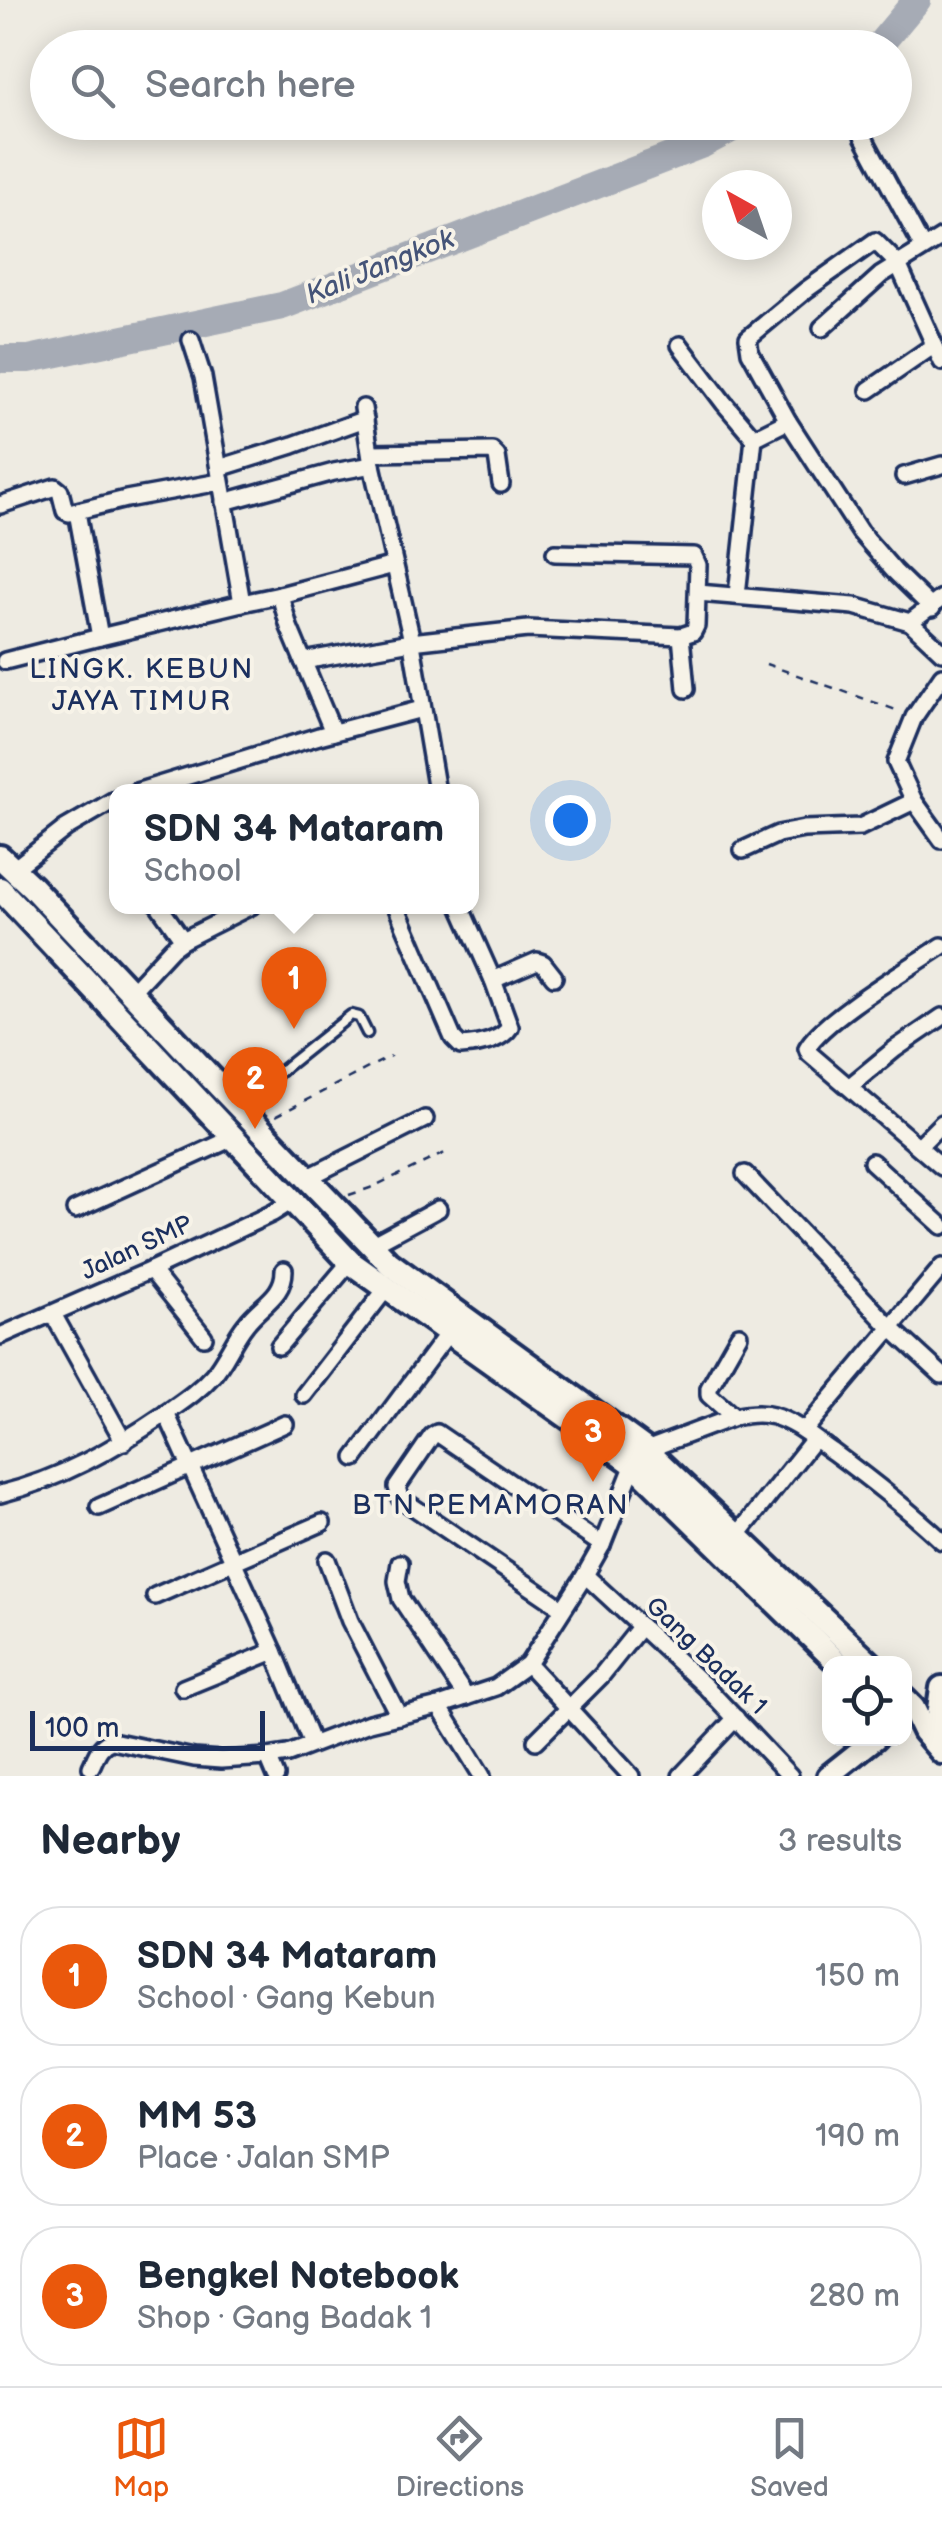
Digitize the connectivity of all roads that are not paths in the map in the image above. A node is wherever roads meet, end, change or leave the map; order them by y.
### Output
1 (865, 140) edge
2 (942, 237) edge
3 (924, 248) junction
4 (898, 264) junction
5 (822, 328) dead end
6 (191, 340) dead end
7 (680, 346) dead end
8 (933, 346) junction
9 (942, 362) edge
10 (869, 390) dead end
11 (788, 421) junction
12 (754, 438) junction
13 (371, 459) junction
14 (942, 466) edge
15 (220, 474) junction
16 (904, 476) dead end
17 (501, 484) dead end
18 (224, 502) junction
19 (0, 505) edge
20 (77, 512) junction
21 (555, 553) dead end
22 (394, 565) junction
23 (698, 593) junction
24 (280, 594) junction
25 (737, 595) junction
26 (242, 602) junction
27 (937, 603) edge
28 (910, 622) junction
29 (682, 636) junction
30 (100, 638) junction
31 (411, 642) junction
32 (942, 652) edge
33 (2, 657) edge
34 (303, 661) junction
35 (942, 676) edge
36 (686, 689) dead end
37 (422, 710) junction
38 (333, 732) junction
39 (162, 784) edge
40 (436, 784) edge
41 (914, 801) junction
42 (109, 803) edge
43 (942, 840) edge
44 (742, 850) dead end
45 (7, 862) edge
46 (0, 889) edge
47 (166, 914) edge
48 (236, 914) edge
49 (399, 914) edge
50 (464, 914) edge
51 (183, 940) junction
52 (942, 946) edge
53 (90, 948) junction
54 (73, 968) junction
55 (554, 977) dead end
56 (493, 980) junction
57 (132, 991) junction
58 (942, 1017) edge
59 (367, 1033) dead end
60 (850, 1086) junction
61 (238, 1106) junction
62 (425, 1119) dead end
63 (942, 1123) edge
64 (235, 1137) junction
65 (919, 1146) junction
66 (872, 1162) dead end
67 (942, 1167) edge
68 (745, 1174) dead end
69 (308, 1178) junction
70 (292, 1201) junction
71 (438, 1209) dead end
72 (75, 1210) dead end
73 (942, 1226) edge
74 (371, 1246) junction
75 (350, 1262) junction
76 (942, 1267) edge
77 (151, 1270) junction
78 (284, 1270) dead end
79 (386, 1289) junction
80 (422, 1302) junction
81 (53, 1314) junction
82 (890, 1327) junction
83 (448, 1333) junction
84 (0, 1336) edge
85 (739, 1336) dead end
86 (204, 1337) dead end
87 (278, 1346) dead end
88 (942, 1375) edge
89 (304, 1395) dead end
90 (166, 1413) junction
91 (734, 1417) junction
92 (285, 1424) dead end
93 (809, 1435) junction
94 (124, 1442) junction
95 (640, 1457) junction
96 (355, 1458) dead end
97 (190, 1465) junction
98 (0, 1494) edge
99 (99, 1507) dead end
100 (322, 1523) dead end
101 (737, 1536) junction
102 (942, 1542) edge
103 (602, 1544) junction
104 (327, 1560) dead end
105 (233, 1561) junction
106 (400, 1563) dead end
107 (585, 1574) junction
108 (155, 1596) dead end
109 (562, 1608) junction
110 (641, 1626) junction
111 (274, 1651) junction
112 (831, 1656) edge
113 (863, 1656) edge
114 (528, 1664) junction
115 (942, 1686) edge
116 (183, 1688) dead end
117 (466, 1697) junction
118 (439, 1706) junction
119 (570, 1708) junction
120 (399, 1716) junction
121 (736, 1718) junction
122 (919, 1725) edge
123 (536, 1742) dead end
124 (312, 1744) junction
125 (866, 1746) edge
126 (268, 1756) junction
127 (194, 1758) junction
128 (91, 1767) dead end
129 (197, 1776) edge
130 (276, 1776) edge
131 (482, 1776) edge
132 (631, 1776) edge
133 (681, 1776) edge
134 (790, 1776) edge
135 (828, 1776) edge

1 - 3 street
2 - 3 street
3 - 4 street
4 - 5 street
4 - 8 street
4 - 11 street
6 - 15 street
7 - 12 street
8 - 9 street
8 - 10 street
11 - 12 street
11 - 27 street
12 - 25 street
13 - 15 street
13 - 17 street
13 - 18 street
13 - 22 street
14 - 16 street
15 - 18 street
15 - 20 street
18 - 26 street
19 - 20 street
20 - 30 street
21 - 23 street
22 - 24 street
22 - 31 street
23 - 25 street
23 - 29 street
24 - 26 street
24 - 34 street
25 - 28 street
26 - 30 street
27 - 28 street
28 - 32 street
29 - 31 street
29 - 36 street
30 - 33 street
31 - 34 street
31 - 37 street
34 - 38 street
35 - 41 street
37 - 38 street
37 - 40 street
38 - 39 street
41 - 43 street
41 - 44 street
42 - 45 street
45 - 53 main road
46 - 54 main road
47 - 51 street
48 - 51 street
49 - 56 street
50 - 56 street
51 - 57 street
52 - 60 street
53 - 54 main road
53 - 57 main road
54 - 64 main road
55 - 56 street
57 - 61 main road
58 - 60 street
59 - 61 lane
60 - 65 street
61 - 69 main road
62 - 69 street
63 - 65 street
64 - 70 main road
64 - 72 street
65 - 67 street
66 - 73 street
68 - 82 street
69 - 74 main road
70 - 75 main road
70 - 77 street, Jalan SMP
71 - 74 street
74 - 80 main road
75 - 79 main road
75 - 87 street
76 - 82 street
77 - 81 street, Jalan SMP
77 - 86 street
78 - 90 street
79 - 80 main road
79 - 89 street
80 - 83 main road
80 - 95 main road
81 - 84 street, Jalan SMP
81 - 94 street
82 - 88 street
82 - 93 street
83 - 95 main road
83 - 96 street
85 - 91 street
90 - 94 street
90 - 97 street
91 - 93 street
91 - 95 street
92 - 97 street
93 - 101 street
93 - 102 street
94 - 98 street
95 - 101 main road
95 - 103 street
95 - 112 main road
97 - 99 street
97 - 105 street
100 - 105 street
101 - 113 main road
103 - 107 street
103 - 109 street
104 - 120 street
105 - 108 street
105 - 111 street
106 - 117 street
107 - 109 street
107 - 110 street, Gang Badak 1
109 - 114 street
110 - 119 street
110 - 121 street, Gang Badak 1
111 - 116 street
111 - 124 street
114 - 117 street
114 - 119 street
115 - 122 street
115 - 122 main road
117 - 118 street
118 - 120 street
118 - 131 street
119 - 123 street
119 - 132 street
120 - 124 street
121 - 133 street
121 - 134 street, Gang Badak 1
124 - 126 street
125 - 135 street
126 - 127 street
126 - 130 street
127 - 128 street
127 - 129 street

